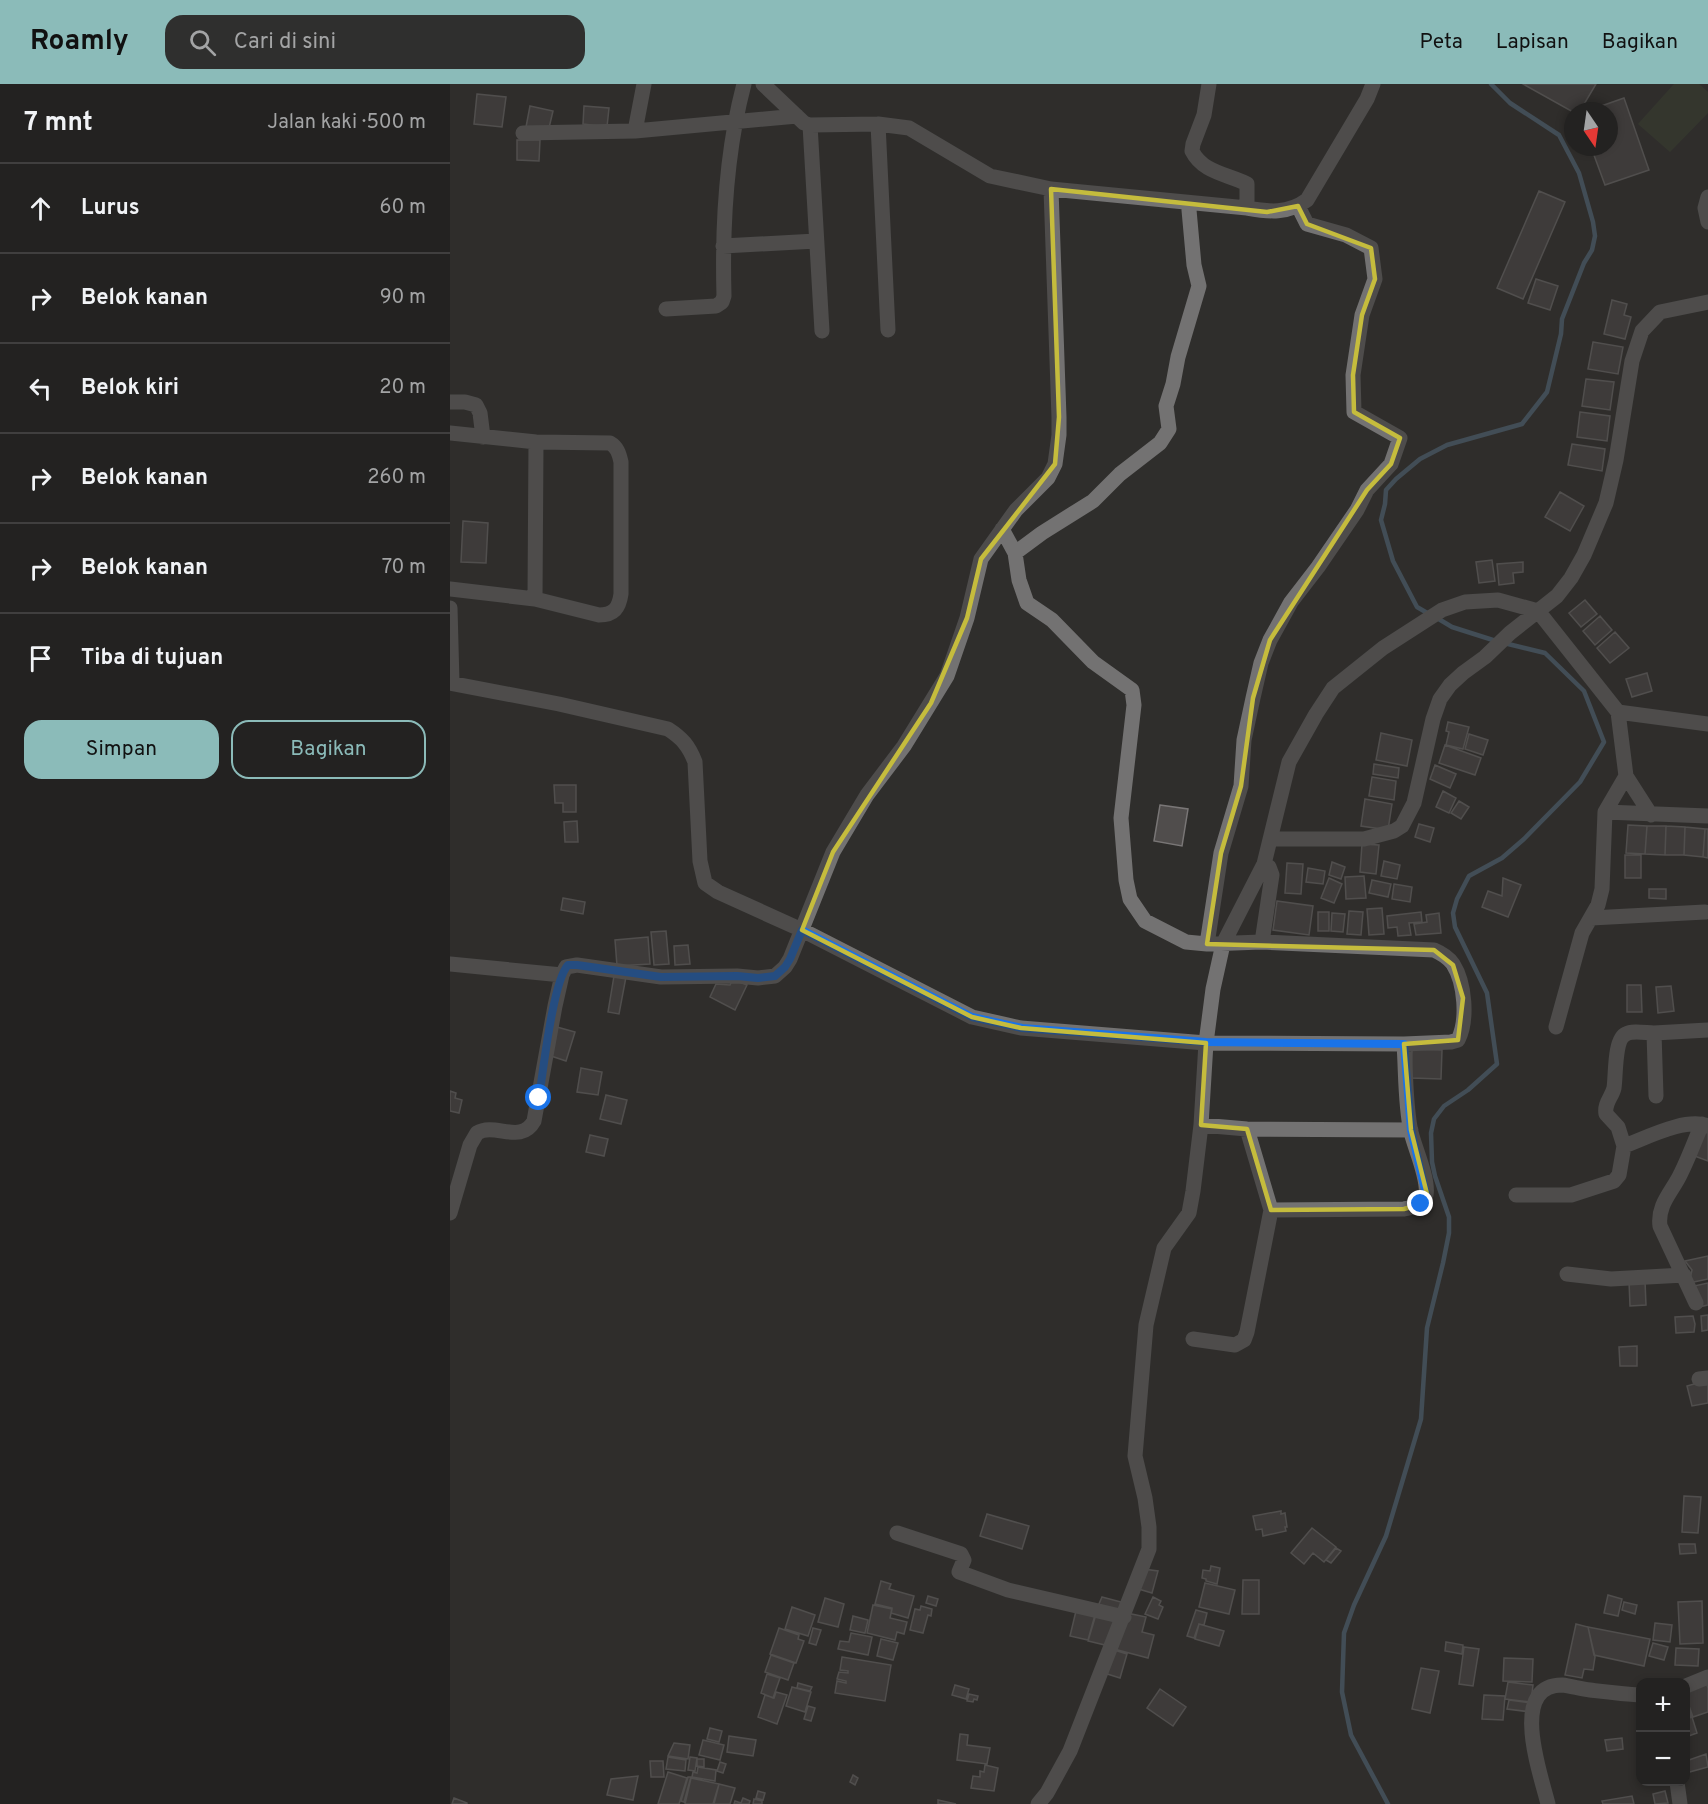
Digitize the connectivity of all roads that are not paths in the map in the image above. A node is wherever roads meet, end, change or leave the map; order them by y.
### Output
1 (644, 84) edge
2 (744, 84) edge
3 (763, 84) edge
4 (1209, 84) edge
5 (1373, 84) edge
6 (803, 120) junction
7 (733, 123) junction
8 (878, 124) junction
9 (635, 131) junction
10 (523, 133) dead end
11 (1051, 189) junction
12 (1708, 197) edge
13 (1191, 203) junction
14 (1298, 206) junction
15 (1247, 208) junction
16 (1708, 222) edge
17 (816, 241) junction
18 (723, 246) junction
19 (1708, 302) edge
20 (666, 309) dead end
21 (888, 330) dead end
22 (822, 331) dead end
23 (450, 402) edge
24 (450, 433) edge
25 (483, 437) junction
26 (536, 442) junction
27 (1002, 529) junction
28 (1015, 553) junction
29 (450, 589) edge
30 (536, 599) junction
31 (450, 609) edge
32 (1538, 611) junction
33 (451, 683) edge
34 (1618, 712) junction
35 (1708, 724) edge
36 (1626, 776) junction
37 (1605, 812) junction
38 (1651, 815) junction
39 (1708, 816) edge
40 (1270, 839) junction
41 (1264, 864) junction
42 (1706, 912) dead end
43 (1591, 918) junction
44 (802, 930) junction
45 (1262, 942) junction
46 (1223, 944) junction
47 (1207, 945) junction
48 (450, 964) edge
49 (562, 975) junction
50 (1556, 1027) dead end
51 (1708, 1030) edge
52 (1654, 1033) junction
53 (1206, 1042) junction
54 (1404, 1044) junction
55 (1656, 1096) dead end
56 (1200, 1125) junction
57 (1705, 1125) edge
58 (1248, 1129) junction
59 (1411, 1130) junction
60 (1624, 1146) junction
61 (1516, 1195) dead end
62 (1271, 1210) junction
63 (450, 1213) edge
64 (1568, 1274) dead end
65 (1684, 1275) junction
66 (1696, 1303) dead end
67 (1193, 1339) dead end
68 (897, 1533) dead end
69 (1124, 1617) junction
70 (1708, 1677) edge
71 (1690, 1684) edge
72 (1636, 1695) edge
73 (1678, 1786) edge
74 (1038, 1804) edge
75 (1548, 1804) edge
76 (1680, 1804) edge

1 - 9 street
2 - 7 street
3 - 6 street
4 - 15 street
5 - 14 street
6 - 7 street
6 - 8 street
6 - 17 street
7 - 9 street
7 - 18 street
8 - 11 street
8 - 21 street
9 - 10 street
11 - 13 street
11 - 27 street
12 - 16 street
13 - 15 street
13 - 28 street
14 - 15 street
14 - 47 street
17 - 18 street
17 - 22 street
18 - 20 street
19 - 32 street
23 - 25 street
24 - 25 street
25 - 26 street
26 - 30 street
26 - 30 street
27 - 28 street
27 - 44 street
28 - 47 street
29 - 30 street
31 - 33 street
32 - 34 street
32 - 40 street
32 - 40 street
33 - 44 street
34 - 35 street
34 - 36 street
36 - 37 street
36 - 38 street
37 - 38 street
37 - 43 street
38 - 39 street
40 - 41 street
41 - 45 street
41 - 46 street
42 - 43 street
43 - 50 street
44 - 49 street
44 - 53 street
45 - 46 street
45 - 54 street
46 - 47 street
46 - 53 street
48 - 49 street
49 - 63 street
51 - 52 street
52 - 55 street
52 - 60 street
53 - 54 street
53 - 56 street
54 - 59 street
56 - 58 street
56 - 69 street
57 - 60 street
57 - 65 street
58 - 59 street
58 - 62 street
59 - 62 street
60 - 61 street
62 - 67 street
64 - 65 street
65 - 66 street
68 - 69 street
69 - 74 street
70 - 71 street
72 - 75 street
73 - 76 street

